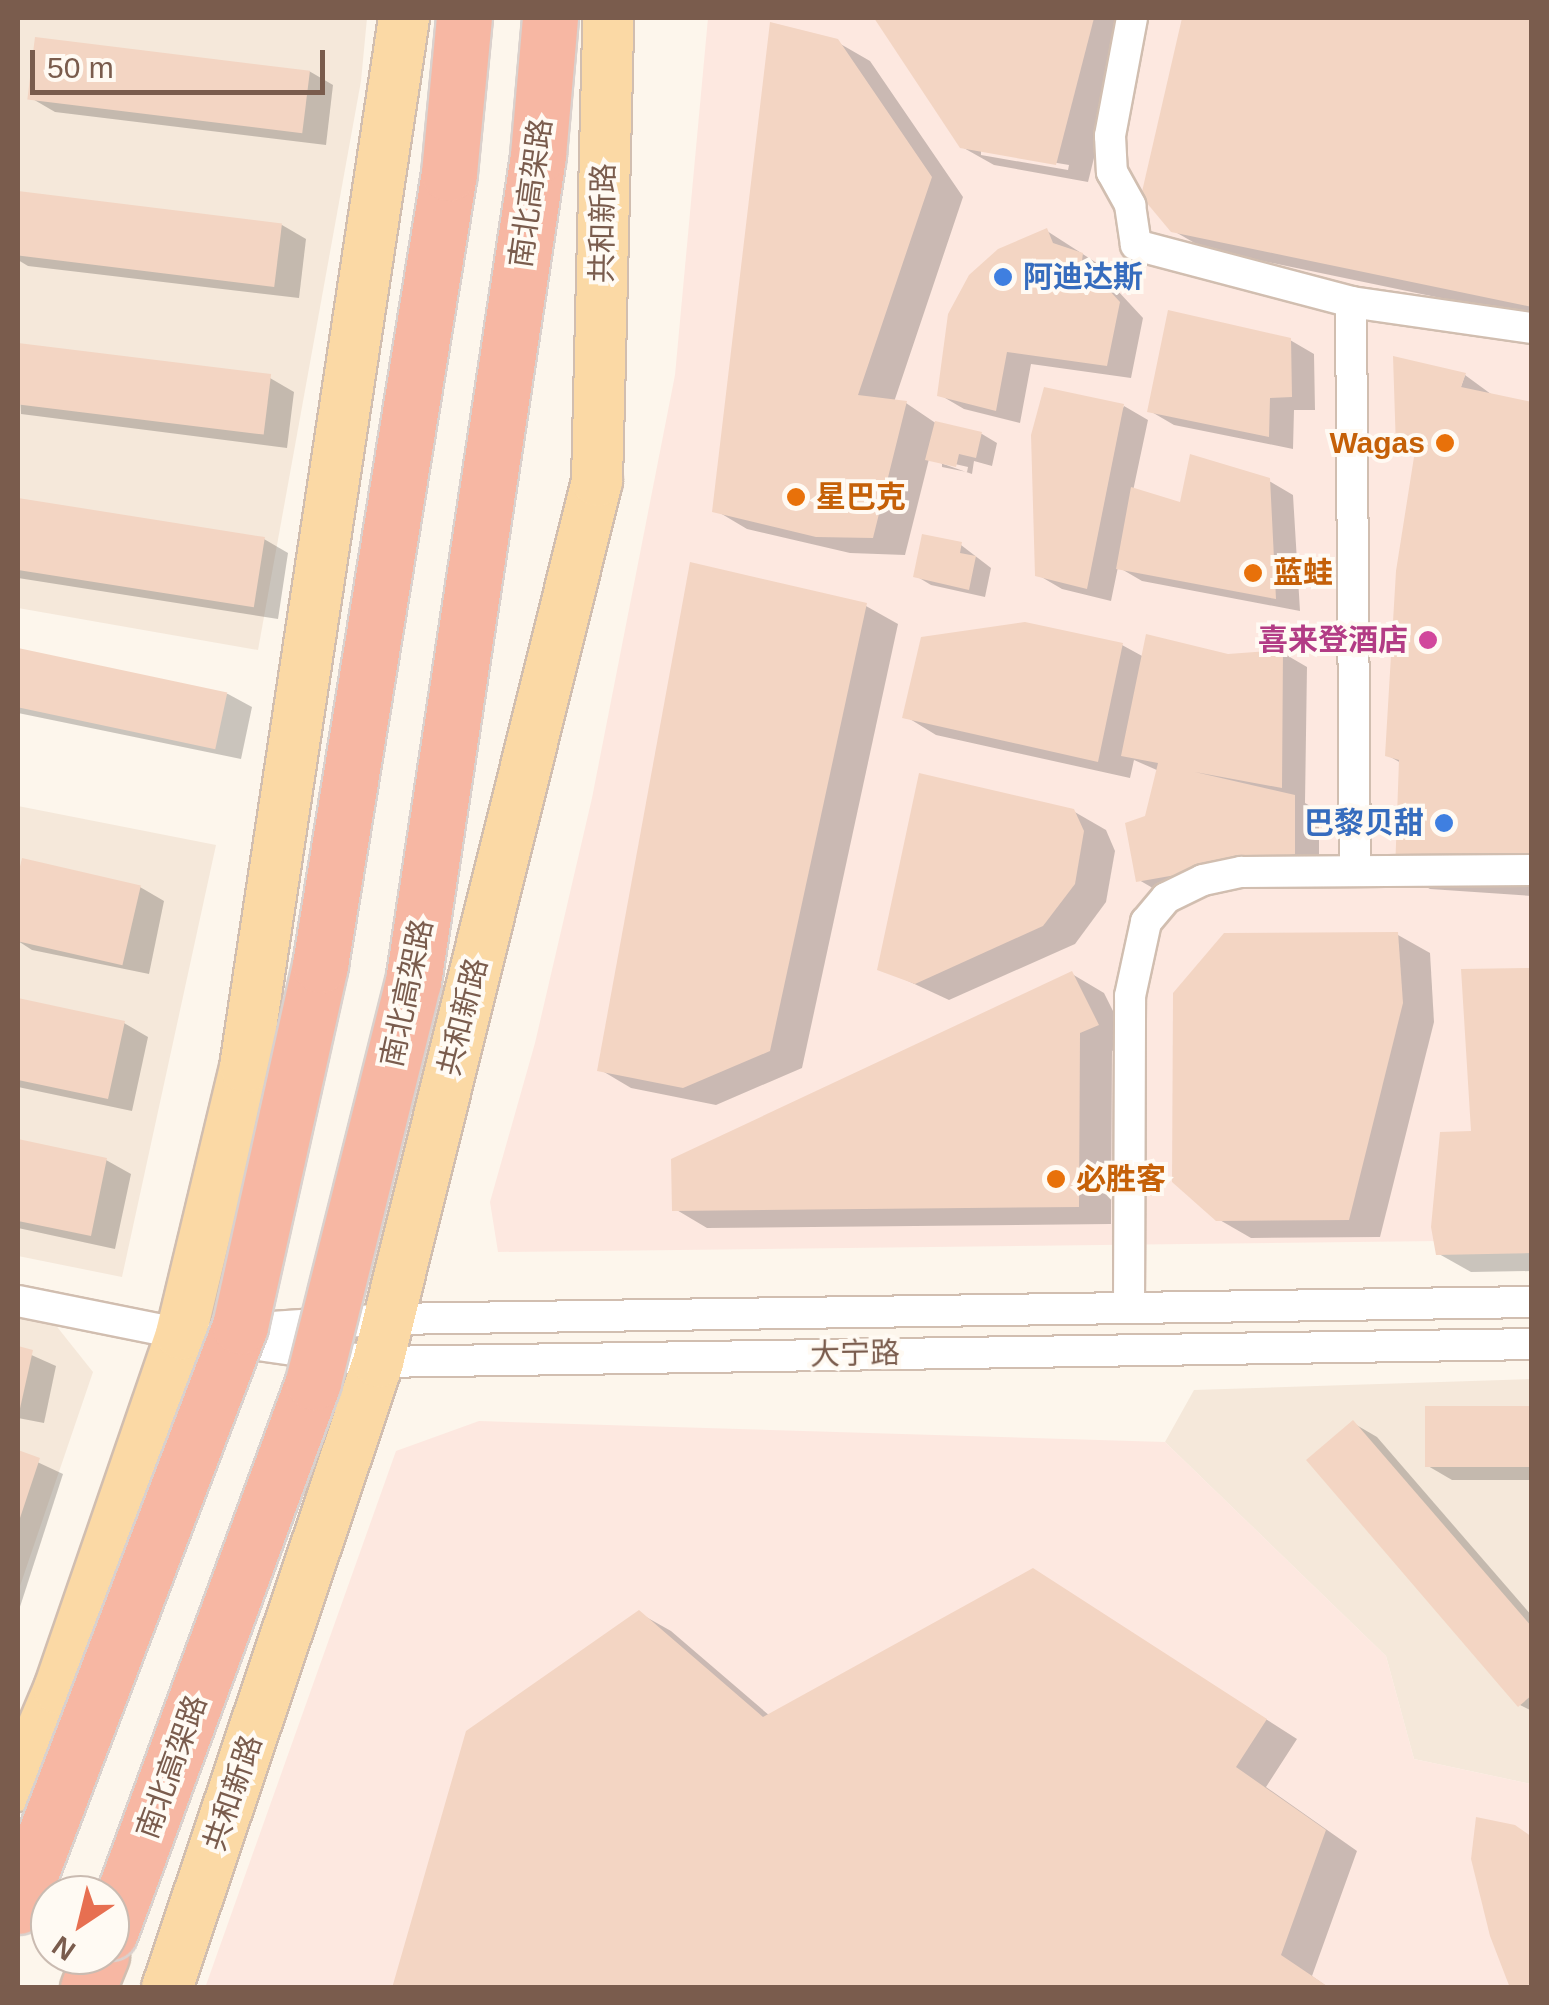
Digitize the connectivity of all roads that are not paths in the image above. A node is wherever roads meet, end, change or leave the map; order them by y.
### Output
1 (404, 18) edge
2 (464, 18) edge
3 (550, 18) edge
4 (608, 18) edge
5 (1132, 18) edge
6 (1351, 302) junction
7 (1532, 328) edge
8 (1532, 870) edge
9 (1355, 871) junction
10 (18, 1301) edge
11 (1532, 1302) edge
12 (1129, 1308) junction
13 (181, 1334) junction
14 (383, 1341) junction
15 (1532, 1344) edge
16 (18, 1786) edge
17 (130, 1878) edge
18 (18, 1906) edge
19 (167, 1988) edge

1 - 13 main road
2 - 18 highway, bridge
3 - 17 highway, 南北高架路, bridge
4 - 14 main road, 共和新路
5 - 6 street
6 - 7 street
6 - 9 street
8 - 9 street
9 - 12 street
10 - 13 street, 大宁路
11 - 12 street, 大宁路
12 - 14 street, 大宁路
13 - 14 street, 大宁路
13 - 14 street, 大宁路
13 - 16 main road
14 - 15 street, 大宁路
14 - 19 main road, 共和新路

